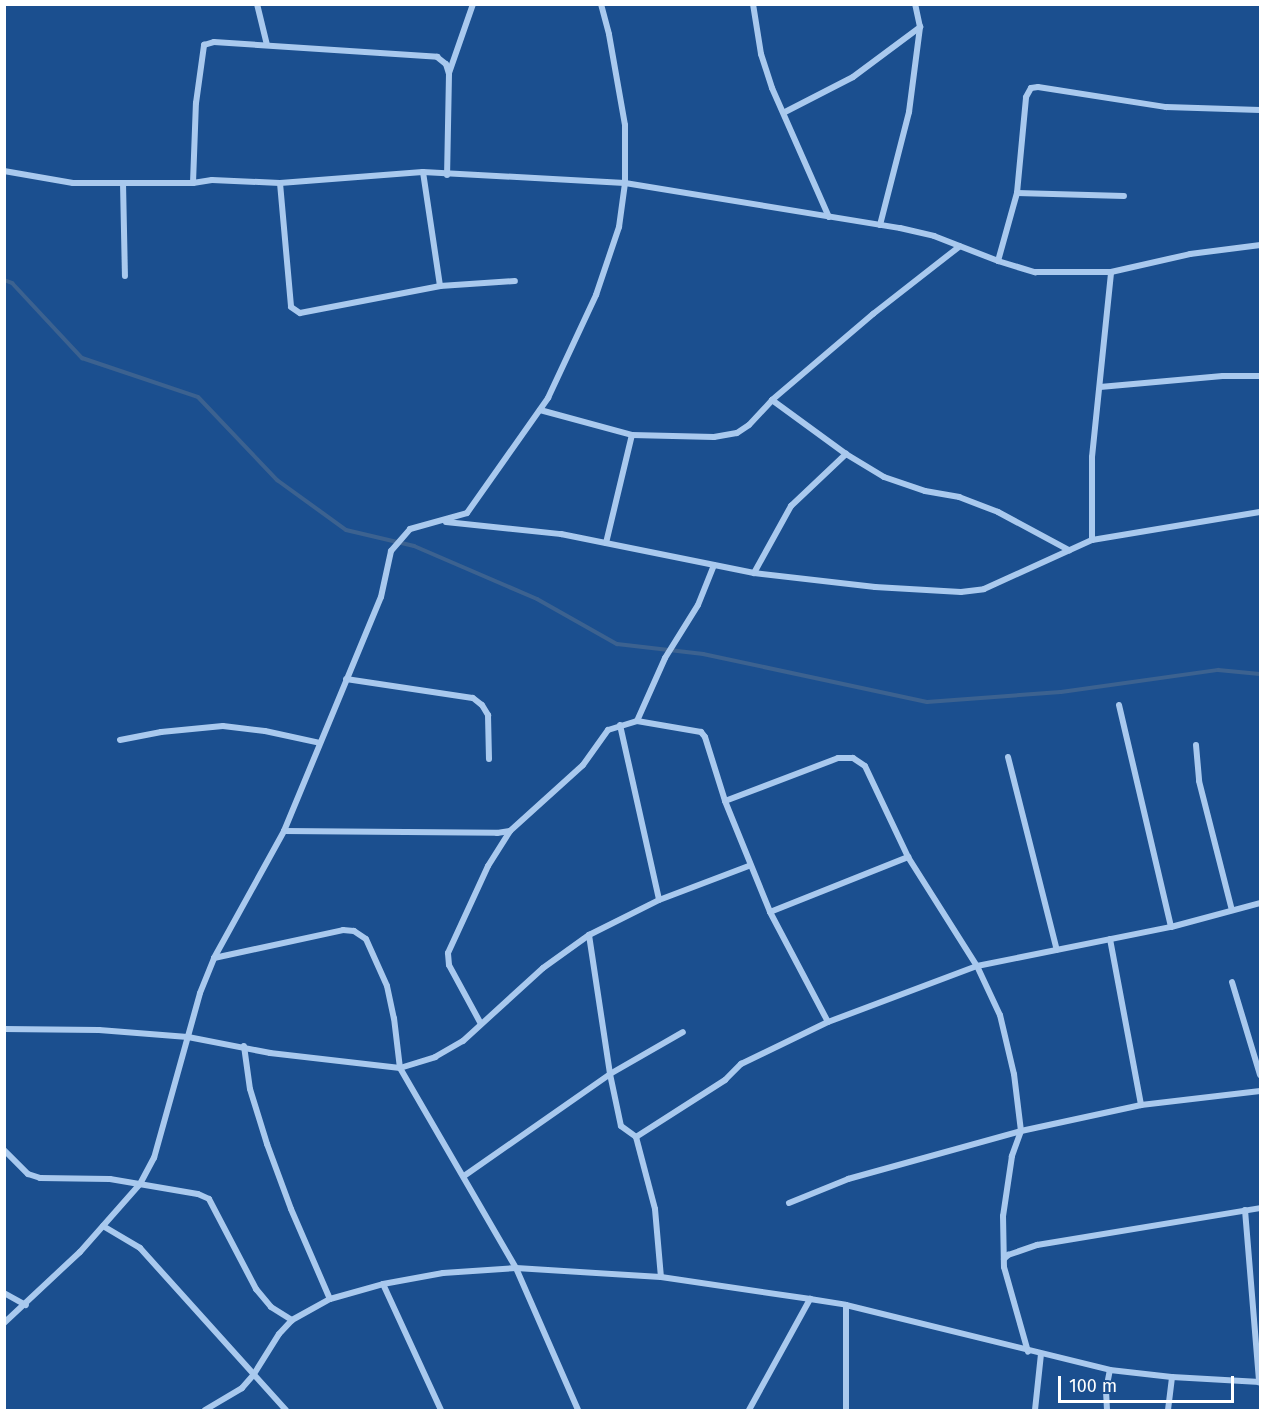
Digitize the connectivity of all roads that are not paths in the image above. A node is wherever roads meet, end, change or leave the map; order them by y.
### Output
1 (257, 4) edge
2 (473, 4) edge
3 (601, 4) edge
4 (753, 4) edge
5 (915, 4) edge
6 (920, 27) junction
7 (267, 45) junction
8 (448, 74) junction
9 (1260, 110) edge
10 (785, 112) junction
11 (4, 171) edge
12 (423, 172) junction
13 (447, 175) junction
14 (123, 183) junction
15 (193, 183) junction
16 (280, 183) junction
17 (625, 183) junction
18 (1017, 193) junction
19 (1124, 196) dead end
20 (829, 217) junction
21 (880, 225) junction
22 (1260, 245) edge
23 (960, 246) junction
24 (998, 261) junction
25 (1111, 272) junction
26 (125, 276) dead end
27 (515, 281) dead end
28 (440, 286) junction
29 (1260, 376) edge
30 (1100, 387) junction
31 (772, 400) junction
32 (540, 410) junction
33 (632, 435) junction
34 (846, 454) junction
35 (1260, 512) edge
36 (443, 522) junction
37 (1092, 540) junction
38 (606, 543) junction
39 (1069, 550) junction
40 (714, 565) junction
41 (754, 573) junction
42 (346, 679) junction
43 (1119, 705) dead end
44 (636, 721) junction
45 (620, 725) junction
46 (120, 740) dead end
47 (320, 742) junction
48 (1196, 745) dead end
49 (1008, 757) dead end
50 (489, 759) dead end
51 (725, 801) junction
52 (284, 831) junction
53 (510, 831) junction
54 (908, 857) junction
55 (751, 865) junction
56 (659, 900) junction
57 (1260, 903) edge
58 (1232, 910) junction
59 (770, 912) junction
60 (1171, 927) junction
61 (589, 935) junction
62 (1110, 939) junction
63 (1057, 950) junction
64 (214, 958) junction
65 (977, 966) junction
66 (1232, 982) dead end
67 (828, 1022) junction
68 (481, 1024) junction
69 (4, 1029) edge
70 (683, 1032) dead end
71 (188, 1037) junction
72 (244, 1046) junction
73 (400, 1068) junction
74 (610, 1074) junction
75 (1260, 1075) edge
76 (1260, 1091) edge
77 (1141, 1106) junction
78 (1021, 1131) junction
79 (636, 1137) junction
80 (4, 1150) edge
81 (464, 1176) junction
82 (140, 1184) junction
83 (789, 1203) dead end
84 (1260, 1208) edge
85 (1245, 1210) junction
86 (104, 1226) junction
87 (1004, 1260) junction
88 (516, 1268) junction
89 (661, 1277) junction
90 (383, 1284) junction
91 (4, 1293) edge
92 (330, 1299) junction
93 (810, 1299) junction
94 (26, 1305) junction
95 (846, 1305) junction
96 (292, 1320) junction
97 (7, 1322) edge
98 (4, 1331) edge
99 (1028, 1352) junction
100 (1041, 1354) junction
101 (1110, 1370) junction
102 (254, 1374) junction
103 (1172, 1377) junction
104 (1260, 1382) edge
105 (205, 1410) edge
106 (286, 1410) edge
107 (441, 1410) edge
108 (578, 1410) edge
109 (749, 1410) edge
110 (846, 1410) edge
111 (1035, 1410) edge
112 (1107, 1410) edge
113 (1168, 1410) edge

1 - 7 street
2 - 8 street
3 - 17 street
4 - 10 street
5 - 6 street
6 - 10 street
6 - 21 street
7 - 8 street
7 - 15 street
8 - 13 street
9 - 18 street
10 - 20 street
11 - 14 street
12 - 13 street
12 - 16 street
12 - 28 street
13 - 17 street
14 - 15 street
14 - 26 street
15 - 16 street
16 - 28 street
17 - 20 street
17 - 32 street
18 - 19 street
18 - 24 street
20 - 21 street
21 - 23 street
22 - 25 street
23 - 24 street
23 - 31 street
24 - 25 street
25 - 30 street
27 - 28 street
29 - 30 street
30 - 37 street
31 - 33 street
31 - 34 street
32 - 33 street
32 - 36 street
33 - 38 street
34 - 39 street
34 - 41 street
35 - 37 street
36 - 38 street
36 - 42 street
37 - 39 street
38 - 40 street
39 - 41 street
40 - 41 street
40 - 44 street
42 - 47 street
42 - 50 street
43 - 60 street
44 - 45 street
44 - 51 street
45 - 53 street
45 - 56 street
46 - 47 street
47 - 52 street
48 - 58 street
49 - 63 street
51 - 54 street
51 - 55 street
52 - 53 street
52 - 64 street
53 - 68 street
54 - 59 street
54 - 65 street
55 - 56 street
55 - 59 street
56 - 61 street
57 - 58 street
58 - 60 street
59 - 67 street
60 - 62 street
61 - 68 street
61 - 74 street
62 - 63 street
62 - 77 street
63 - 65 street
64 - 71 street
64 - 73 street
65 - 67 street
65 - 78 street
66 - 75 street
67 - 79 street
68 - 73 street
69 - 71 street
70 - 74 street
71 - 72 street
71 - 82 street
72 - 73 street
72 - 92 street
73 - 81 street
74 - 79 street
74 - 81 street
76 - 77 street
77 - 78 street
78 - 83 street
78 - 87 street
79 - 89 street
80 - 82 street
81 - 88 street
82 - 86 street
82 - 96 street
84 - 85 street
85 - 87 street
85 - 104 street
86 - 94 street
86 - 102 street
87 - 99 street
88 - 89 street
88 - 90 street
88 - 108 street
89 - 93 street
90 - 92 street
90 - 107 street
91 - 94 street
92 - 96 street
93 - 95 street
93 - 109 street
94 - 97 street
95 - 99 street
95 - 110 street
96 - 102 street
97 - 98 street
99 - 100 street
100 - 101 street
100 - 111 street
101 - 103 street
101 - 112 street
102 - 105 street
102 - 106 street
103 - 104 street
103 - 113 street

